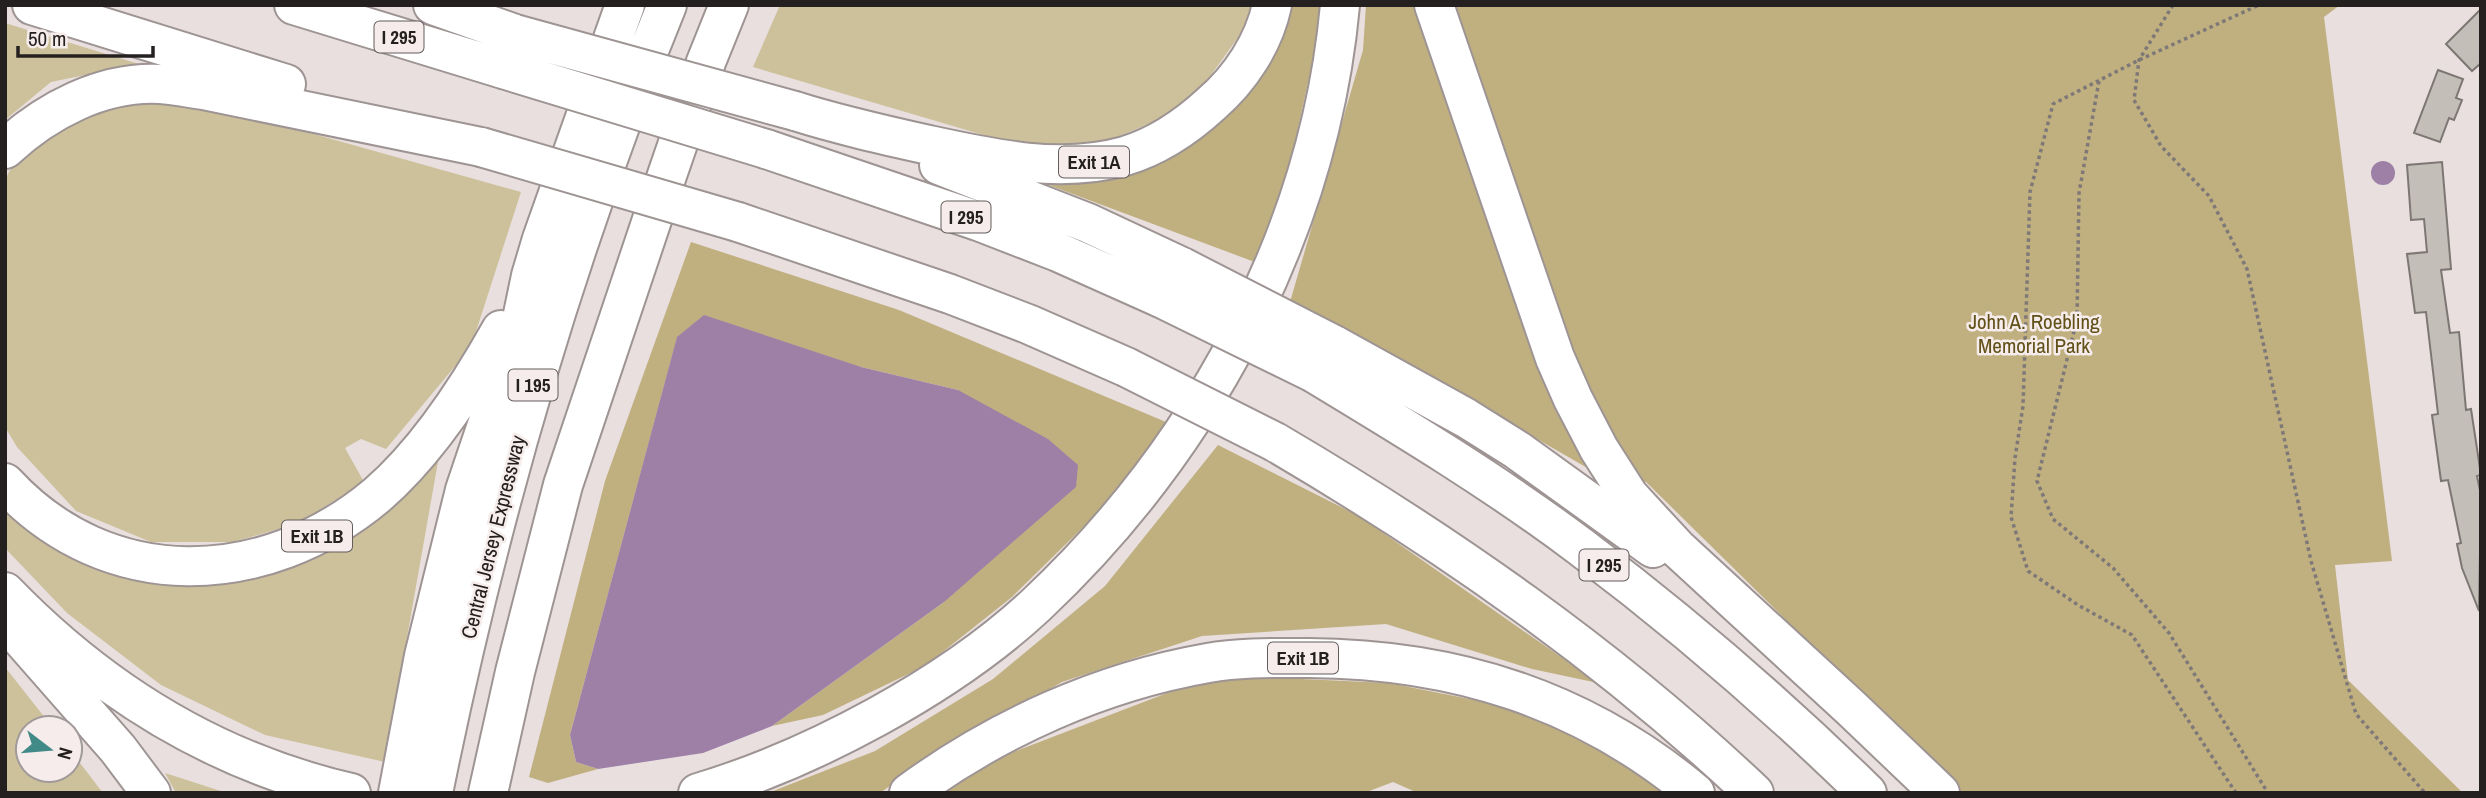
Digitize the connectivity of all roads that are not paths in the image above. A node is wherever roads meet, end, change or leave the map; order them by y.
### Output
1 (32, 5) edge
2 (294, 5) edge
3 (433, 5) edge
4 (460, 5) edge
5 (667, 5) edge
6 (729, 5) edge
7 (753, 5) edge
8 (1272, 5) edge
9 (1340, 5) edge
10 (1434, 5) edge
11 (620, 15) edge
12 (515, 34) junction
13 (716, 68) junction
14 (848, 127) junction
15 (481, 146) junction
16 (5, 149) edge
17 (531, 276) junction
18 (1324, 359) junction
19 (5, 483) edge
20 (5, 592) edge
21 (5, 620) edge
22 (1771, 634) junction
23 (428, 727) junction
24 (151, 793) edge
25 (351, 793) edge
26 (398, 793) edge
27 (433, 793) edge
28 (488, 793) edge
29 (698, 793) edge
30 (909, 793) edge
31 (1695, 793) edge
32 (1754, 793) edge
33 (1867, 793) edge
34 (1940, 793) edge

1 - 15 highway
2 - 18 highway, I 295, bridge
3 - 12 highway
4 - 12 highway
5 - 23 highway, Central Jersey Expressway / I 195
6 - 13 highway
7 - 13 highway
8 - 14 highway, Exit 1A
9 - 29 highway
10 - 22 highway
11 - 17 highway
12 - 14 highway, bridge
13 - 28 highway
14 - 18 highway, bridge
15 - 16 highway
15 - 32 highway, bridge
17 - 19 highway, Exit 1B
17 - 23 highway
18 - 22 highway
18 - 33 highway, I 295
20 - 25 highway
21 - 24 highway
22 - 34 highway
23 - 26 highway
23 - 27 highway, Central Jersey Expressway / I 195
30 - 31 highway, Exit 1B

